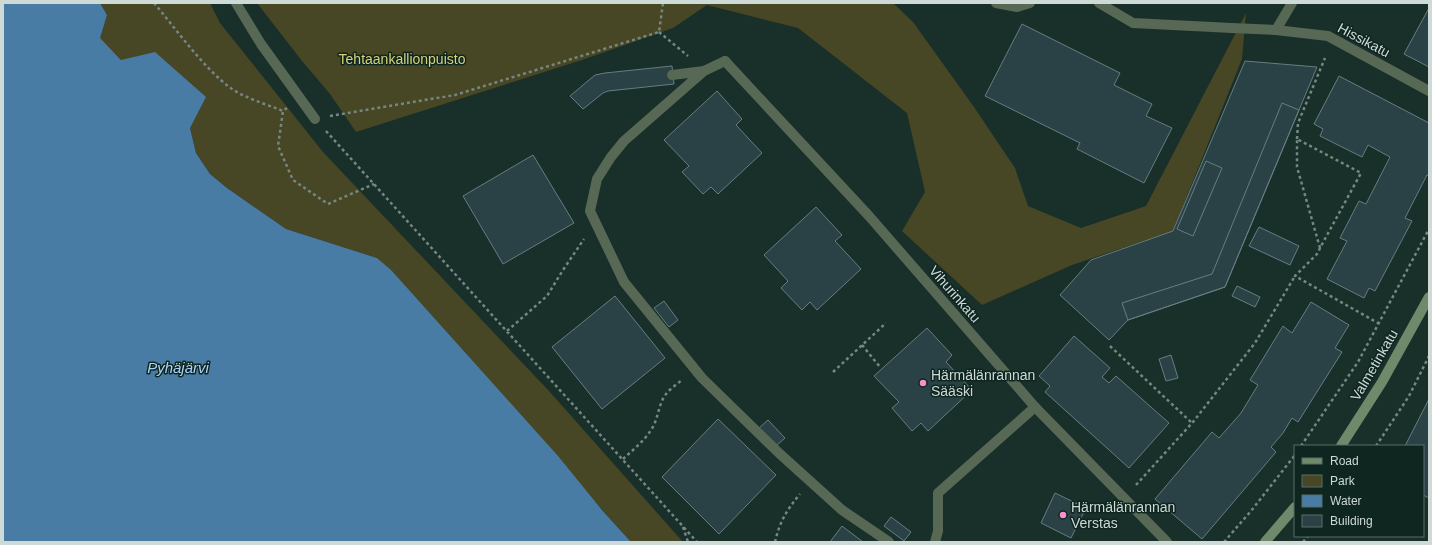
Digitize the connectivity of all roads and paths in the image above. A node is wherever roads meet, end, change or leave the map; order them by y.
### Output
1 (154, 3) edge
2 (236, 3) edge
3 (663, 3) edge
4 (996, 3) edge
5 (1030, 3) edge
6 (1100, 3) edge
7 (1292, 3) edge
8 (1276, 30) junction
9 (659, 32) junction
10 (1325, 58) dead end
11 (704, 71) junction
12 (672, 75) dead end
13 (1429, 91) edge
14 (317, 121) junction
15 (1297, 139) junction
16 (374, 184) junction
17 (597, 225) junction
18 (1429, 229) edge
19 (1320, 248) junction
20 (1295, 276) junction
21 (1429, 297) edge
22 (886, 323) dead end
23 (1378, 323) junction
24 (507, 331) junction
25 (862, 345) junction
26 (1110, 346) dead end
27 (1429, 356) edge
28 (880, 367) dead end
29 (697, 371) junction
30 (833, 372) dead end
31 (1035, 407) junction
32 (1192, 423) junction
33 (1302, 445) edge
34 (1342, 445) edge
35 (1377, 445) edge
36 (1294, 456) edge
37 (623, 459) junction
38 (811, 482) junction
39 (1134, 486) dead end
40 (1294, 508) edge
41 (683, 526) junction
42 (688, 542) edge
43 (697, 542) edge
44 (774, 542) edge
45 (889, 542) edge
46 (935, 542) edge
47 (1167, 542) edge
48 (1224, 542) edge
49 (1265, 542) edge

1 - 16 path
2 - 14 street
3 - 9 path
4 - 5 street
6 - 8 street, Hissikatu
7 - 8 street
8 - 13 street, Hissikatu
9 - 11 path
9 - 14 path
10 - 15 path
11 - 12 street
11 - 17 street
11 - 31 street, Vihurinkatu
14 - 16 path
15 - 19 path
15 - 19 path
16 - 24 path
17 - 24 path
17 - 29 street
18 - 23 path
19 - 20 path
20 - 23 path
20 - 32 path
21 - 34 street, Valmetinkatu
22 - 25 path
23 - 33 path
24 - 37 path
25 - 28 path
25 - 30 path
26 - 32 path
27 - 35 path
29 - 37 path
29 - 38 street
31 - 46 street
31 - 47 street, Vihurinkatu
32 - 39 path
36 - 48 path
37 - 41 path
38 - 44 path
38 - 45 street
40 - 49 street
41 - 42 path
41 - 43 path

